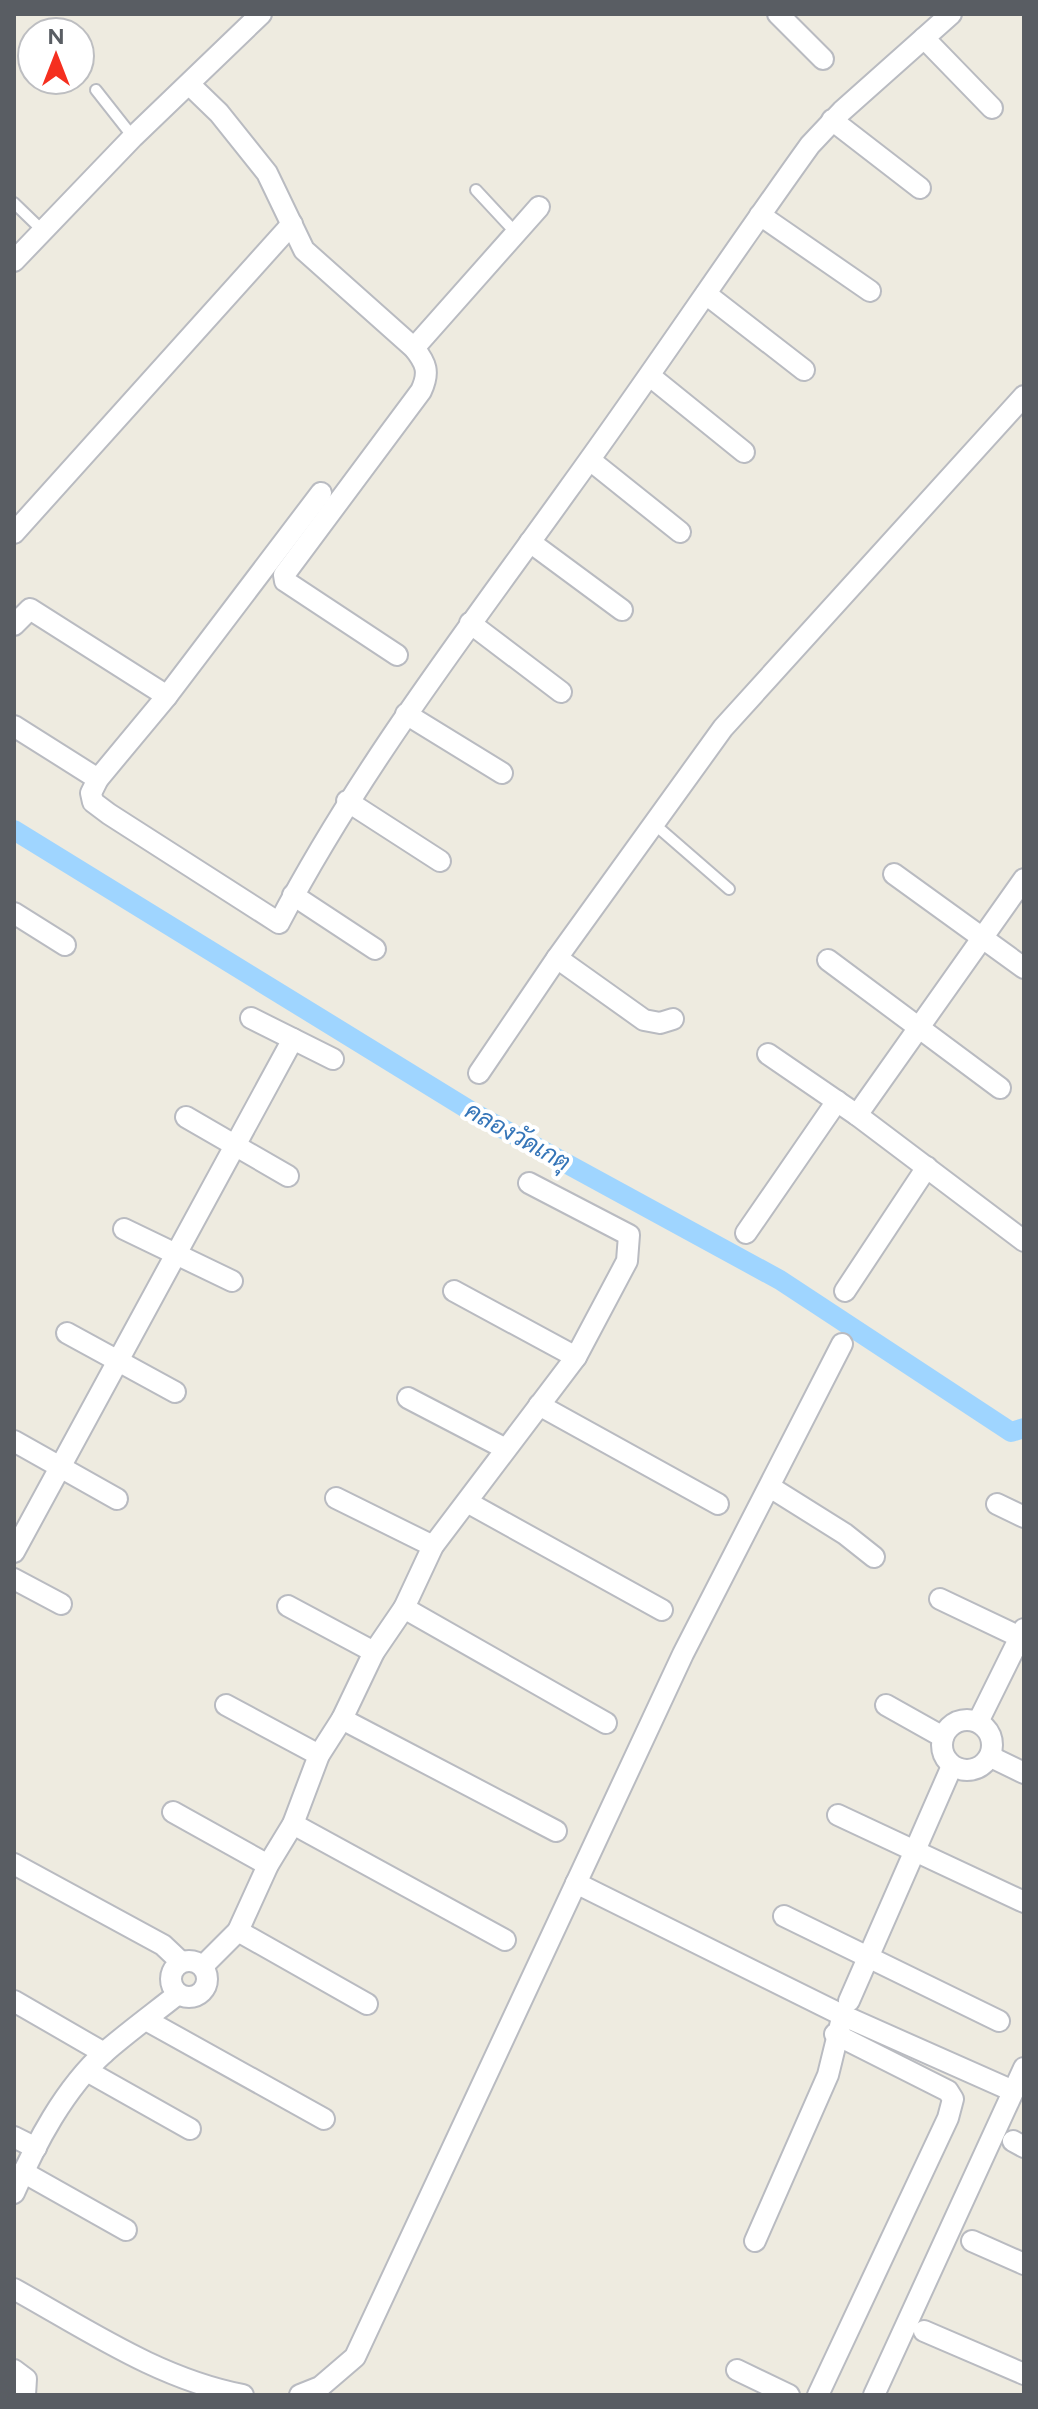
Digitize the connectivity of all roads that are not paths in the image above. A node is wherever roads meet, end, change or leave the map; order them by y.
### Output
1 (261, 14) edge
2 (778, 14) edge
3 (951, 14) edge
4 (924, 38) junction
5 (823, 59) dead end
6 (190, 85) junction
7 (96, 90) dead end
8 (992, 108) dead end
9 (832, 120) junction
10 (133, 137) junction
11 (920, 188) dead end
12 (476, 190) dead end
13 (14, 203) edge
14 (539, 207) dead end
15 (760, 215) junction
16 (292, 224) junction
17 (43, 231) junction
18 (516, 233) junction
19 (14, 261) edge
20 (870, 291) dead end
21 (706, 294) junction
22 (414, 348) junction
23 (804, 370) dead end
24 (650, 376) junction
25 (1024, 396) edge
26 (744, 452) dead end
27 (590, 460) junction
28 (321, 493) dead end
29 (680, 532) dead end
30 (14, 533) edge
31 (530, 542) junction
32 (622, 610) dead end
33 (470, 623) junction
34 (14, 625) edge
35 (397, 655) dead end
36 (561, 692) dead end
37 (167, 696) junction
38 (406, 714) junction
39 (14, 726) edge
40 (502, 773) dead end
41 (98, 779) junction
42 (347, 801) junction
43 (653, 823) junction
44 (440, 861) dead end
45 (894, 874) dead end
46 (1024, 879) edge
47 (729, 889) dead end
48 (293, 895) junction
49 (14, 913) edge
50 (982, 937) junction
51 (65, 945) dead end
52 (375, 949) dead end
53 (557, 958) junction
54 (828, 960) dead end
55 (1024, 968) edge
56 (251, 1018) dead end
57 (673, 1019) dead end
58 (918, 1026) junction
59 (293, 1039) junction
60 (768, 1054) dead end
61 (333, 1059) dead end
62 (479, 1073) dead end
63 (1000, 1088) dead end
64 (837, 1101) junction
65 (857, 1115) junction
66 (186, 1117) dead end
67 (235, 1146) junction
68 (927, 1167) junction
69 (288, 1176) dead end
70 (529, 1183) dead end
71 (124, 1229) dead end
72 (746, 1233) dead end
73 (1024, 1241) edge
74 (176, 1257) junction
75 (232, 1281) dead end
76 (454, 1291) dead end
77 (845, 1291) dead end
78 (67, 1333) dead end
79 (842, 1344) dead end
80 (576, 1357) junction
81 (119, 1361) junction
82 (175, 1392) dead end
83 (408, 1398) dead end
84 (539, 1405) junction
85 (14, 1441) edge
86 (504, 1448) junction
87 (60, 1467) junction
88 (770, 1487) junction
89 (336, 1498) dead end
90 (117, 1499) dead end
91 (467, 1502) junction
92 (718, 1504) dead end
93 (997, 1504) dead end
94 (1024, 1517) edge
95 (433, 1546) junction
96 (14, 1552) edge
97 (874, 1557) dead end
98 (14, 1579) edge
99 (940, 1599) dead end
100 (61, 1604) dead end
101 (288, 1606) dead end
102 (404, 1608) junction
103 (662, 1610) dead end
104 (1023, 1635) edge
105 (374, 1652) junction
106 (226, 1705) dead end
107 (886, 1705) dead end
108 (342, 1719) junction
109 (978, 1722) junction
110 (606, 1723) dead end
111 (943, 1737) junction
112 (319, 1755) junction
113 (991, 1757) junction
114 (952, 1766) junction
115 (1024, 1773) edge
116 (173, 1812) dead end
117 (838, 1815) dead end
118 (293, 1824) junction
119 (556, 1831) dead end
120 (916, 1849) junction
121 (14, 1864) edge
122 (268, 1865) junction
123 (576, 1883) junction
124 (1024, 1902) edge
125 (784, 1916) dead end
126 (238, 1931) junction
127 (505, 1940) dead end
128 (868, 1957) junction
129 (181, 1962) junction
130 (203, 1966) junction
131 (178, 1994) junction
132 (14, 2001) edge
133 (367, 2004) dead end
134 (843, 2017) junction
135 (146, 2020) junction
136 (999, 2021) dead end
137 (104, 2053) junction
138 (1024, 2068) edge
139 (87, 2071) junction
140 (1013, 2091) junction
141 (324, 2119) dead end
142 (190, 2129) dead end
143 (14, 2137) edge
144 (36, 2148) junction
145 (23, 2172) junction
146 (14, 2193) edge
147 (126, 2230) dead end
148 (755, 2241) dead end
149 (972, 2241) dead end
150 (1024, 2264) edge
151 (14, 2289) edge
152 (924, 2331) dead end
153 (14, 2370) edge
154 (737, 2370) dead end
155 (1024, 2374) edge
156 (25, 2395) edge
157 (243, 2395) edge
158 (300, 2395) edge
159 (789, 2395) edge
160 (818, 2395) edge
161 (874, 2395) edge

1 - 6 street
2 - 5 street
3 - 4 street
4 - 8 street
4 - 9 street
6 - 10 street
6 - 16 street
7 - 10 lane
9 - 11 street
9 - 15 street
10 - 17 street
12 - 18 lane
13 - 17 lane
14 - 18 street
15 - 20 street
15 - 21 street
16 - 22 street
16 - 30 street
17 - 19 street
18 - 22 street
21 - 23 street
21 - 24 street
22 - 35 street
24 - 26 street
24 - 27 street
25 - 43 street
27 - 29 street
27 - 31 street
28 - 37 street
31 - 32 street
31 - 33 street
33 - 36 street
33 - 38 street
34 - 37 street
37 - 41 street
38 - 40 street
38 - 42 street
39 - 41 street
41 - 48 street
42 - 44 street
42 - 48 street
43 - 47 lane
43 - 53 street
45 - 50 street
46 - 50 street
48 - 52 street
49 - 51 street
50 - 55 street
50 - 58 street
53 - 57 street
53 - 62 street
54 - 58 street
56 - 59 street
58 - 63 street
58 - 65 street
59 - 61 street
59 - 67 street
60 - 64 street
64 - 65 street
64 - 72 street
65 - 68 street
66 - 67 street
67 - 69 street
67 - 74 street
68 - 73 street
68 - 77 street
70 - 80 street
71 - 74 street
74 - 75 street
74 - 81 street
76 - 80 street
78 - 81 street
79 - 88 street
80 - 84 street
81 - 82 street
81 - 87 street
83 - 86 street
84 - 86 street
84 - 92 street
85 - 87 street
86 - 91 street
87 - 90 street
87 - 96 street
88 - 97 street
88 - 123 street
89 - 95 street
91 - 95 street
91 - 103 street
93 - 94 street
95 - 102 street
98 - 100 street
99 - 104 street
101 - 105 street
102 - 105 street
102 - 110 street
104 - 109 street
105 - 108 street
106 - 112 street
107 - 111 street
108 - 112 street
108 - 119 street
109 - 111 street
109 - 113 street
111 - 114 street
112 - 118 street
113 - 114 street
113 - 115 street
114 - 120 street
116 - 122 street
117 - 120 street
118 - 122 street
118 - 127 street
120 - 124 street
120 - 128 street
121 - 129 street
122 - 126 street
123 - 134 street
123 - 158 street
125 - 128 street
126 - 130 street
126 - 133 street
128 - 134 street
128 - 136 street
129 - 130 street
129 - 131 street
130 - 131 street
131 - 135 street
132 - 137 street
134 - 140 street
134 - 148 street
134 - 160 street
135 - 137 street
135 - 141 street
137 - 139 street
138 - 140 street
139 - 142 street
139 - 144 street
140 - 161 street
143 - 144 street
144 - 145 street
145 - 146 street
145 - 147 street
149 - 150 street
151 - 157 street
152 - 155 street
153 - 156 street
154 - 159 street

